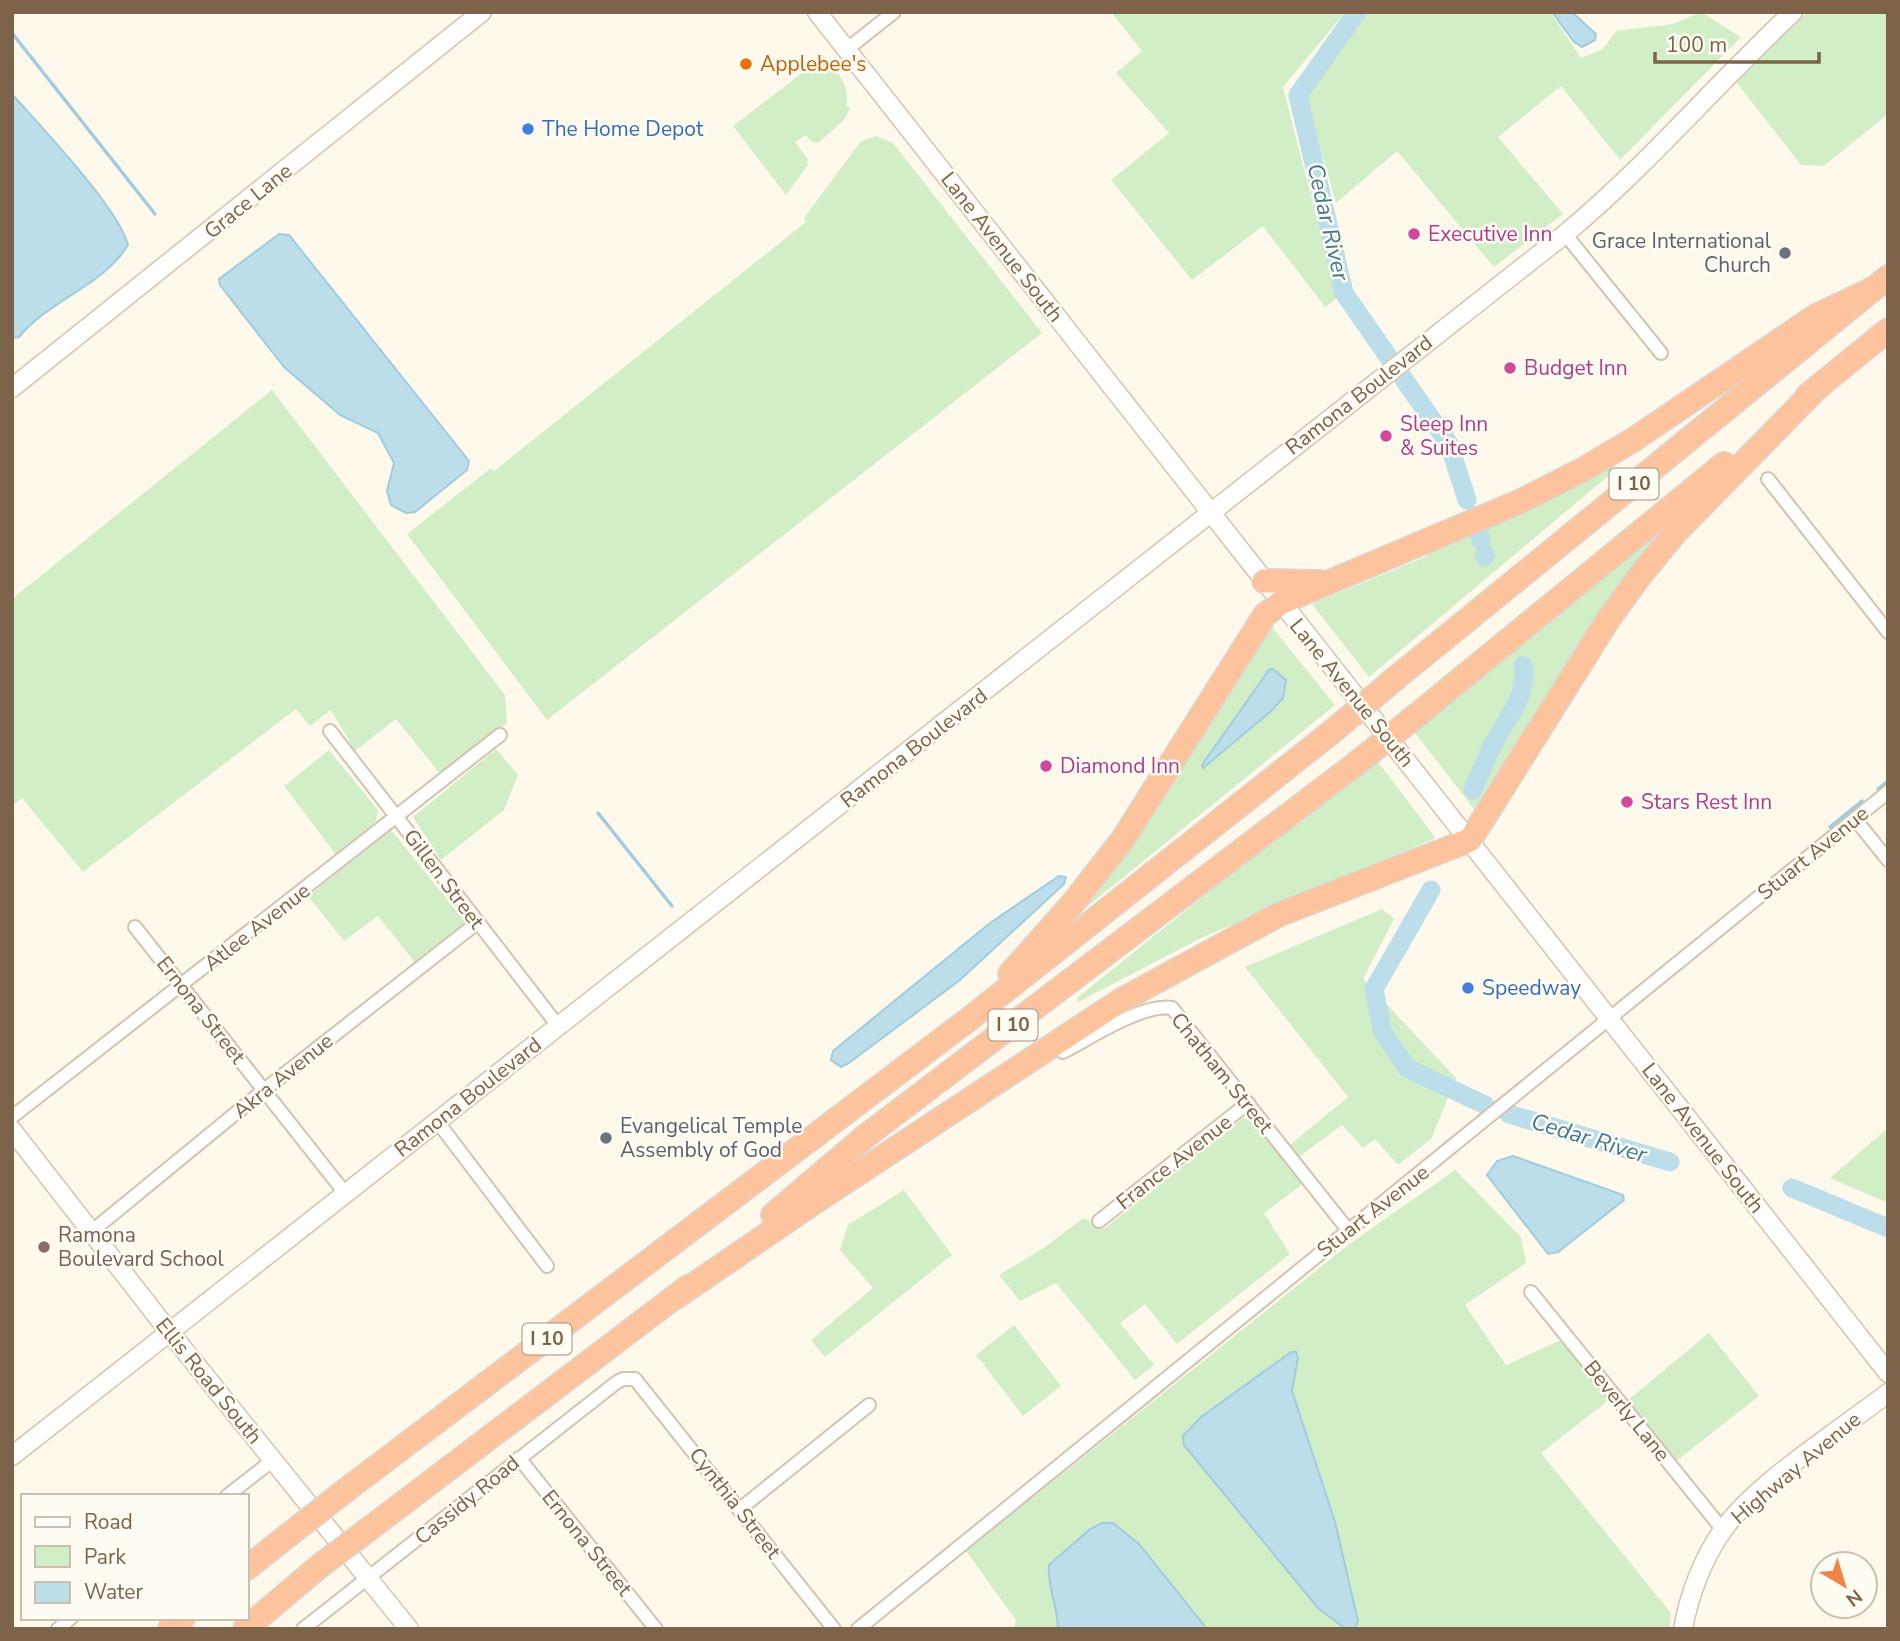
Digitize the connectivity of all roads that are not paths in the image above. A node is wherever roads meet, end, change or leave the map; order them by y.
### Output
1 (482, 12) edge
2 (817, 12) edge
3 (894, 12) edge
4 (1793, 12) edge
5 (846, 50) junction
6 (1565, 234) junction
7 (1880, 283) edge
8 (1888, 330) edge
9 (1661, 354) dead end
10 (1818, 387) junction
11 (12, 388) edge
12 (1768, 479) dead end
13 (1210, 511) junction
14 (1264, 581) junction
15 (1329, 582) junction
16 (1280, 603) junction
17 (1888, 632) edge
18 (330, 731) dead end
19 (500, 736) dead end
20 (1888, 792) edge
21 (396, 816) junction
22 (1855, 819) junction
23 (1470, 840) junction
24 (1888, 860) edge
25 (477, 923) junction
26 (135, 927) dead end
27 (183, 985) junction
28 (1609, 1019) junction
29 (968, 1020) junction
30 (559, 1027) junction
31 (1063, 1052) dead end
32 (264, 1090) junction
33 (1248, 1103) junction
34 (12, 1117) edge
35 (437, 1121) junction
36 (12, 1130) edge
37 (345, 1193) junction
38 (1099, 1221) dead end
39 (1348, 1230) junction
40 (91, 1232) junction
41 (547, 1266) dead end
42 (1531, 1292) dead end
43 (676, 1297) junction
44 (170, 1331) junction
45 (1888, 1373) edge
46 (635, 1378) joint
47 (1888, 1393) edge
48 (869, 1405) dead end
49 (12, 1456) edge
50 (519, 1458) junction
51 (273, 1460) junction
52 (230, 1494) edge
53 (740, 1509) junction
54 (1723, 1530) junction
55 (248, 1567) edge
56 (369, 1579) junction
57 (245, 1629) edge
58 (303, 1629) edge
59 (409, 1629) edge
60 (656, 1629) edge
61 (834, 1629) edge
62 (858, 1629) edge
63 (1683, 1629) edge

1 - 11 street, Grace Lane
2 - 5 street, Lane Avenue South
3 - 5 street
4 - 6 street, Ramona Boulevard
5 - 13 street, Lane Avenue South
6 - 9 street
6 - 13 street, Ramona Boulevard
7 - 15 highway
7 - 29 highway, I 10, bridge
8 - 10 highway, I 10
10 - 23 highway
10 - 43 highway, I 10, bridge
12 - 17 street
13 - 14 street, Lane Avenue South
13 - 30 street, Ramona Boulevard
14 - 15 highway
14 - 16 street, Lane Avenue South
15 - 16 highway
16 - 23 street, Lane Avenue South
16 - 29 highway
18 - 21 street, Gillen Street
19 - 21 street, Atlee Avenue
20 - 22 street, Stuart Avenue
21 - 25 street, Gillen Street
21 - 27 street, Atlee Avenue
22 - 24 street
22 - 28 street, Stuart Avenue
23 - 28 street, Lane Avenue South
23 - 43 highway
25 - 30 street, Gillen Street
25 - 32 street, Akra Avenue
26 - 27 street, Ernona Street
27 - 32 street, Ernona Street
27 - 34 street, Atlee Avenue
28 - 39 street, Stuart Avenue
28 - 45 street, Lane Avenue South
29 - 55 highway, I 10, bridge
30 - 35 street, Ramona Boulevard
31 - 33 street, Chatham Street
32 - 37 street, Ernona Street
32 - 40 street, Akra Avenue
33 - 38 street, France Avenue
33 - 39 street, Chatham Street
35 - 37 street, Ramona Boulevard
35 - 41 street
36 - 40 street, Ellis Road South
37 - 44 street, Ramona Boulevard
39 - 62 street, Stuart Avenue
40 - 44 street, Ellis Road South
42 - 54 street, Beverly Lane
43 - 57 highway, I 10, bridge
44 - 49 street, Ramona Boulevard
44 - 51 street, Ellis Road South
46 - 50 street, Cassidy Road
46 - 53 street, Cynthia Street
47 - 54 street, Highway Avenue
48 - 53 street
50 - 56 street, Cassidy Road
50 - 60 street, Ernona Street
51 - 52 street
51 - 56 street, Ellis Road South
53 - 61 street, Cynthia Street
54 - 63 street, Highway Avenue
56 - 58 street, Cassidy Road
56 - 59 street, Ellis Road South

